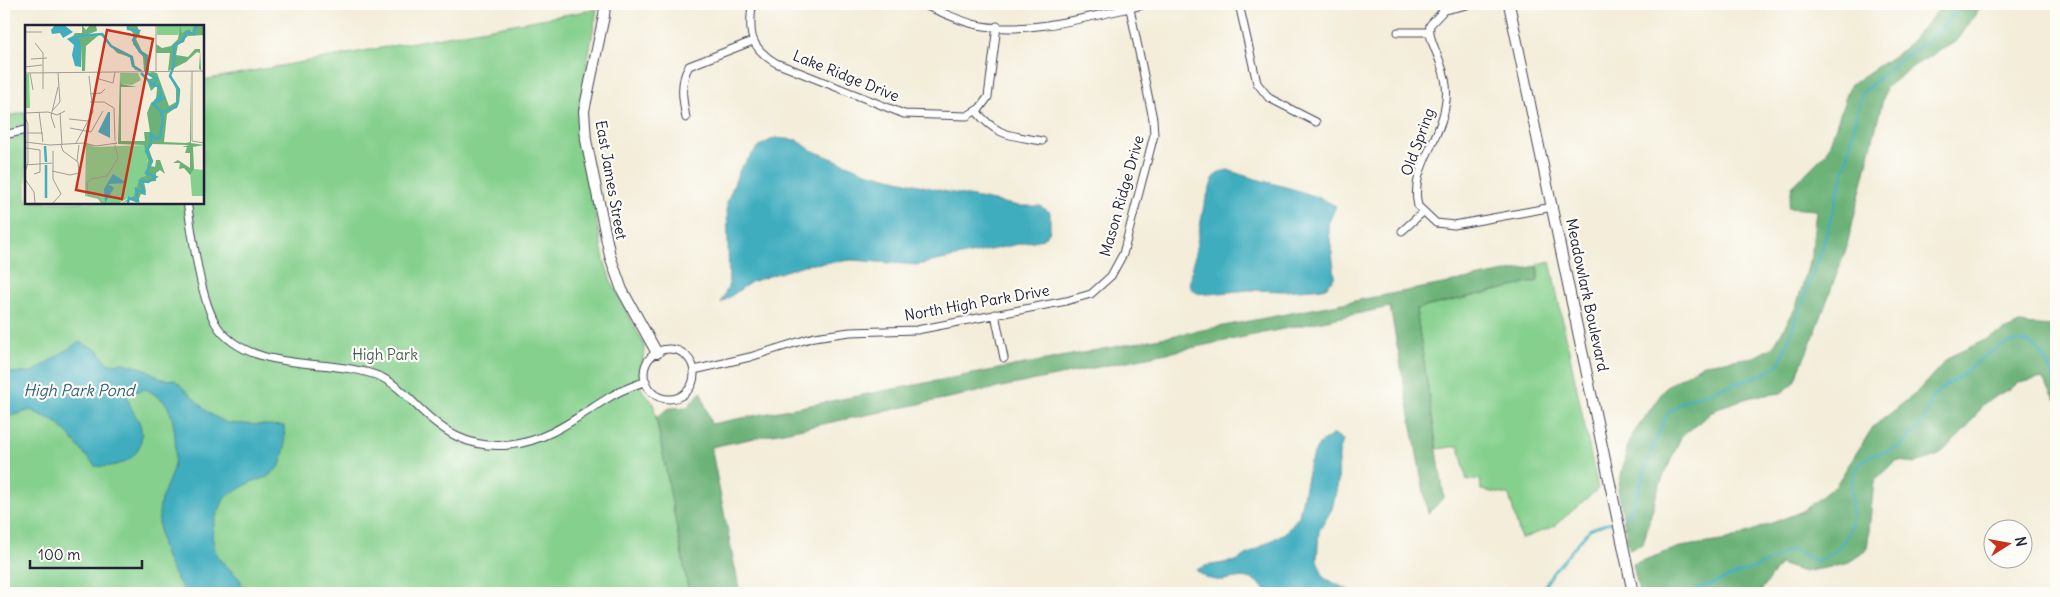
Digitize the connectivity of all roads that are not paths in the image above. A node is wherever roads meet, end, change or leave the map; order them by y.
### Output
1 (605, 4) edge
2 (752, 4) edge
3 (922, 4) edge
4 (1147, 4) edge
5 (1239, 4) edge
6 (1471, 4) edge
7 (1509, 4) edge
8 (1130, 6) edge
9 (997, 26) junction
10 (1398, 32) dead end
11 (1429, 32) junction
12 (753, 41) junction
13 (976, 112) junction
14 (686, 118) dead end
15 (1316, 122) dead end
16 (25, 130) edge
17 (4, 135) edge
18 (1042, 141) dead end
19 (187, 204) edge
20 (1553, 208) junction
21 (1422, 213) junction
22 (1402, 231) dead end
23 (1111, 276) joint
24 (995, 314) junction
25 (657, 353) junction
26 (1004, 358) dead end
27 (694, 370) junction
28 (646, 381) junction
29 (1632, 591) edge

1 - 25 street, East James Street
2 - 12 street
3 - 9 street
4 - 8 street
5 - 15 street
6 - 11 street
7 - 20 street, Meadowlark Boulevard
8 - 9 street
8 - 23 street, Mason Ridge Drive
9 - 13 street
10 - 11 street
11 - 21 street, Old Spring
12 - 13 street, Lake Ridge Drive
12 - 14 street
13 - 18 street
16 - 17 street
19 - 28 street
20 - 21 street
20 - 29 street, Meadowlark Boulevard
21 - 22 street
23 - 24 street, North High Park Drive
24 - 26 street
24 - 27 street, North High Park Drive
25 - 27 street
25 - 28 street
27 - 28 street

